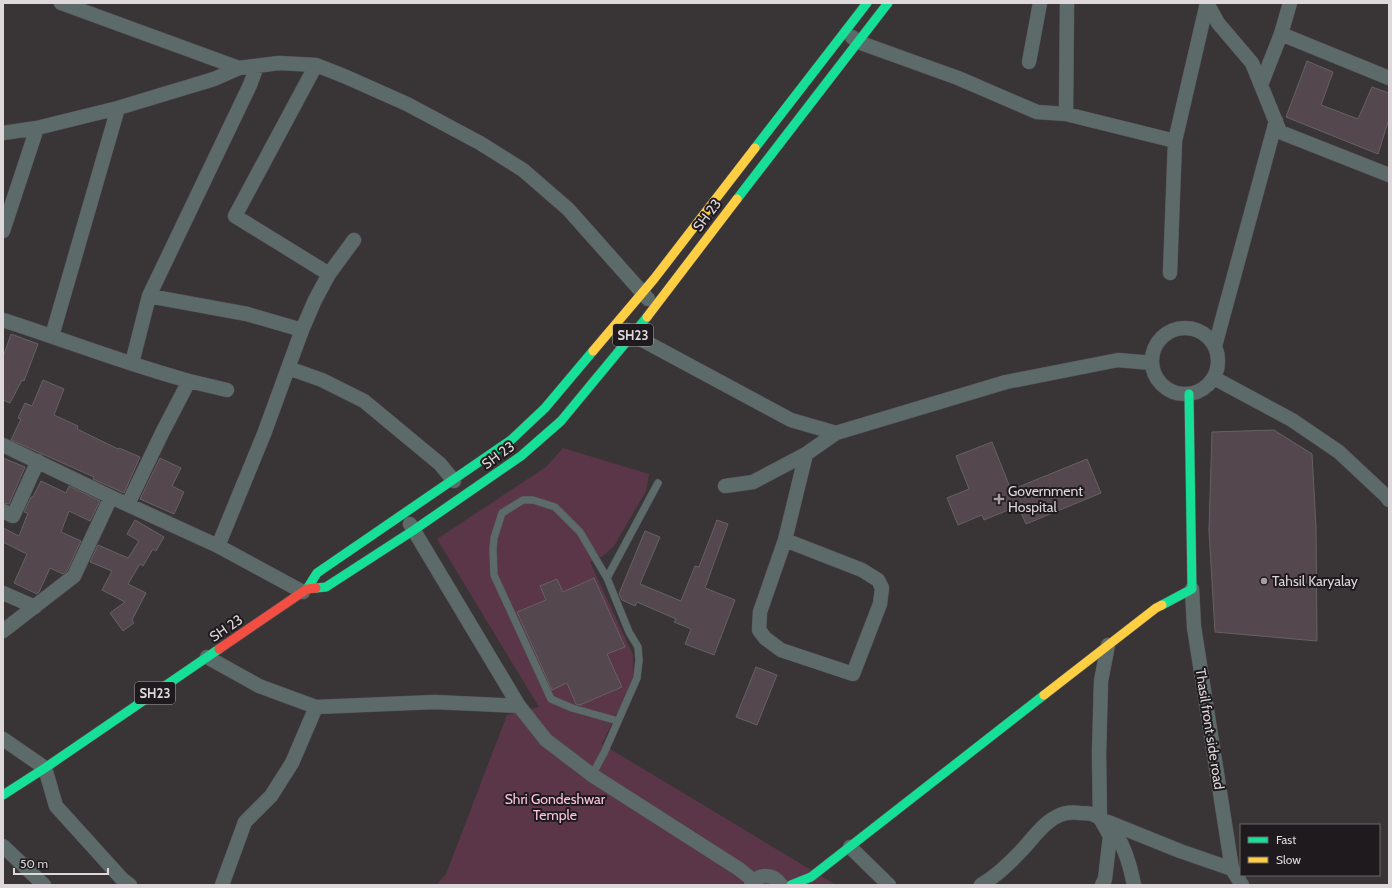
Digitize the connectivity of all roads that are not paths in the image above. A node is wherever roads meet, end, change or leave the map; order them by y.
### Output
1 (60, 3) edge
2 (867, 3) edge
3 (888, 3) edge
4 (1040, 3) edge
5 (1067, 3) edge
6 (1207, 3) edge
7 (1290, 3) edge
8 (846, 32) junction
9 (1281, 34) junction
10 (858, 42) junction
11 (1029, 62) dead end
12 (316, 65) junction
13 (257, 66) junction
14 (240, 68) junction
15 (1389, 78) edge
16 (1261, 85) junction
17 (118, 108) junction
18 (1066, 114) junction
19 (1276, 122) junction
20 (37, 128) junction
21 (3, 133) edge
22 (1175, 141) junction
23 (1389, 175) edge
24 (733, 178) junction
25 (745, 189) junction
26 (3, 232) edge
27 (354, 240) dead end
28 (1170, 273) dead end
29 (329, 274) junction
30 (642, 293) junction
31 (149, 296) junction
32 (656, 306) junction
33 (3, 320) edge
34 (617, 322) junction
35 (302, 330) junction
36 (633, 335) junction
37 (52, 336) junction
38 (1214, 346) junction
39 (132, 363) junction
40 (1152, 363) junction
41 (288, 368) junction
42 (1214, 378) junction
43 (189, 381) junction
44 (227, 390) dead end
45 (1189, 394) junction
46 (836, 433) junction
47 (3, 445) edge
48 (806, 454) junction
49 (38, 461) junction
50 (481, 461) junction
51 (492, 477) junction
52 (454, 481) junction
53 (658, 483) dead end
54 (725, 486) dead end
55 (1388, 495) edge
56 (111, 497) junction
57 (128, 504) junction
58 (3, 511) edge
59 (404, 515) junction
60 (414, 530) junction
61 (785, 540) junction
62 (218, 546) junction
63 (346, 554) junction
64 (354, 568) junction
65 (607, 578) junction
66 (1192, 589) junction
67 (305, 591) junction
68 (3, 593) edge
69 (36, 606) junction
70 (3, 631) edge
71 (1108, 645) junction
72 (207, 657) junction
73 (518, 706) junction
74 (316, 707) junction
75 (618, 721) junction
76 (3, 739) edge
77 (45, 768) junction
78 (592, 775) junction
79 (3, 795) edge
80 (1100, 818) junction
81 (3, 846) edge
82 (850, 847) junction
83 (1232, 869) junction
84 (752, 883) edge
85 (44, 885) edge
86 (130, 885) edge
87 (222, 885) edge
88 (781, 885) edge
89 (791, 885) edge
90 (889, 885) edge
91 (981, 885) edge
92 (1102, 885) edge
93 (1134, 885) edge
94 (1242, 885) edge

1 - 14 street
2 - 8 main road
3 - 10 main road, SH 23 / SH23
4 - 11 street
5 - 18 street
6 - 16 street
6 - 22 street
7 - 9 street
8 - 10 street
8 - 24 main road
9 - 15 street
9 - 16 street
10 - 18 street
10 - 25 main road, SH 23 / SH23
12 - 13 street
12 - 29 street
12 - 30 street
13 - 14 street
13 - 31 street
14 - 17 street
16 - 19 street
17 - 20 street
17 - 37 street
18 - 22 street
19 - 23 street
19 - 38 street
20 - 21 street
20 - 26 street
22 - 28 street
24 - 25 main road
24 - 30 main road
25 - 32 main road, SH 23 / SH23
27 - 29 street
29 - 35 street
30 - 32 street
30 - 34 main road
31 - 35 street
31 - 39 street
32 - 36 main road, SH 23 / SH23
33 - 37 street
34 - 36 street
34 - 50 main road
35 - 41 street
36 - 46 street
36 - 51 main road, SH 23 / SH23
37 - 39 street
38 - 40 street
38 - 42 street
39 - 43 street
40 - 45 street
40 - 46 street
41 - 52 street
41 - 62 street
42 - 45 street
42 - 55 street
43 - 44 street
43 - 57 street
45 - 66 main road
46 - 48 street
47 - 49 street
48 - 54 street
48 - 61 street
49 - 56 street
49 - 58 street
50 - 51 main road
50 - 52 main road
51 - 60 main road, SH 23 / SH23
52 - 59 main road
53 - 65 lane
56 - 57 street
56 - 69 street
57 - 62 street
59 - 60 street
59 - 63 main road
60 - 64 main road, SH 23 / SH23
60 - 73 street
61 - 61 street
62 - 67 street
63 - 64 main road
63 - 67 main road
64 - 67 main road, SH 23 / SH23
65 - 75 lane
65 - 75 lane
66 - 71 main road
66 - 83 street, Thasil front side road
67 - 72 main road, SH 23 / SH23
68 - 69 street
69 - 70 street
71 - 80 street
71 - 82 main road
72 - 74 street
72 - 77 main road, SH 23 / SH23
73 - 74 street
73 - 78 street
74 - 87 street
75 - 78 lane
76 - 77 street
77 - 79 main road, SH 23 / SH23
77 - 86 street
78 - 84 street
80 - 83 street
80 - 91 street
80 - 92 street
80 - 93 street
81 - 85 street
82 - 89 main road
82 - 90 street
83 - 94 street
84 - 88 street

